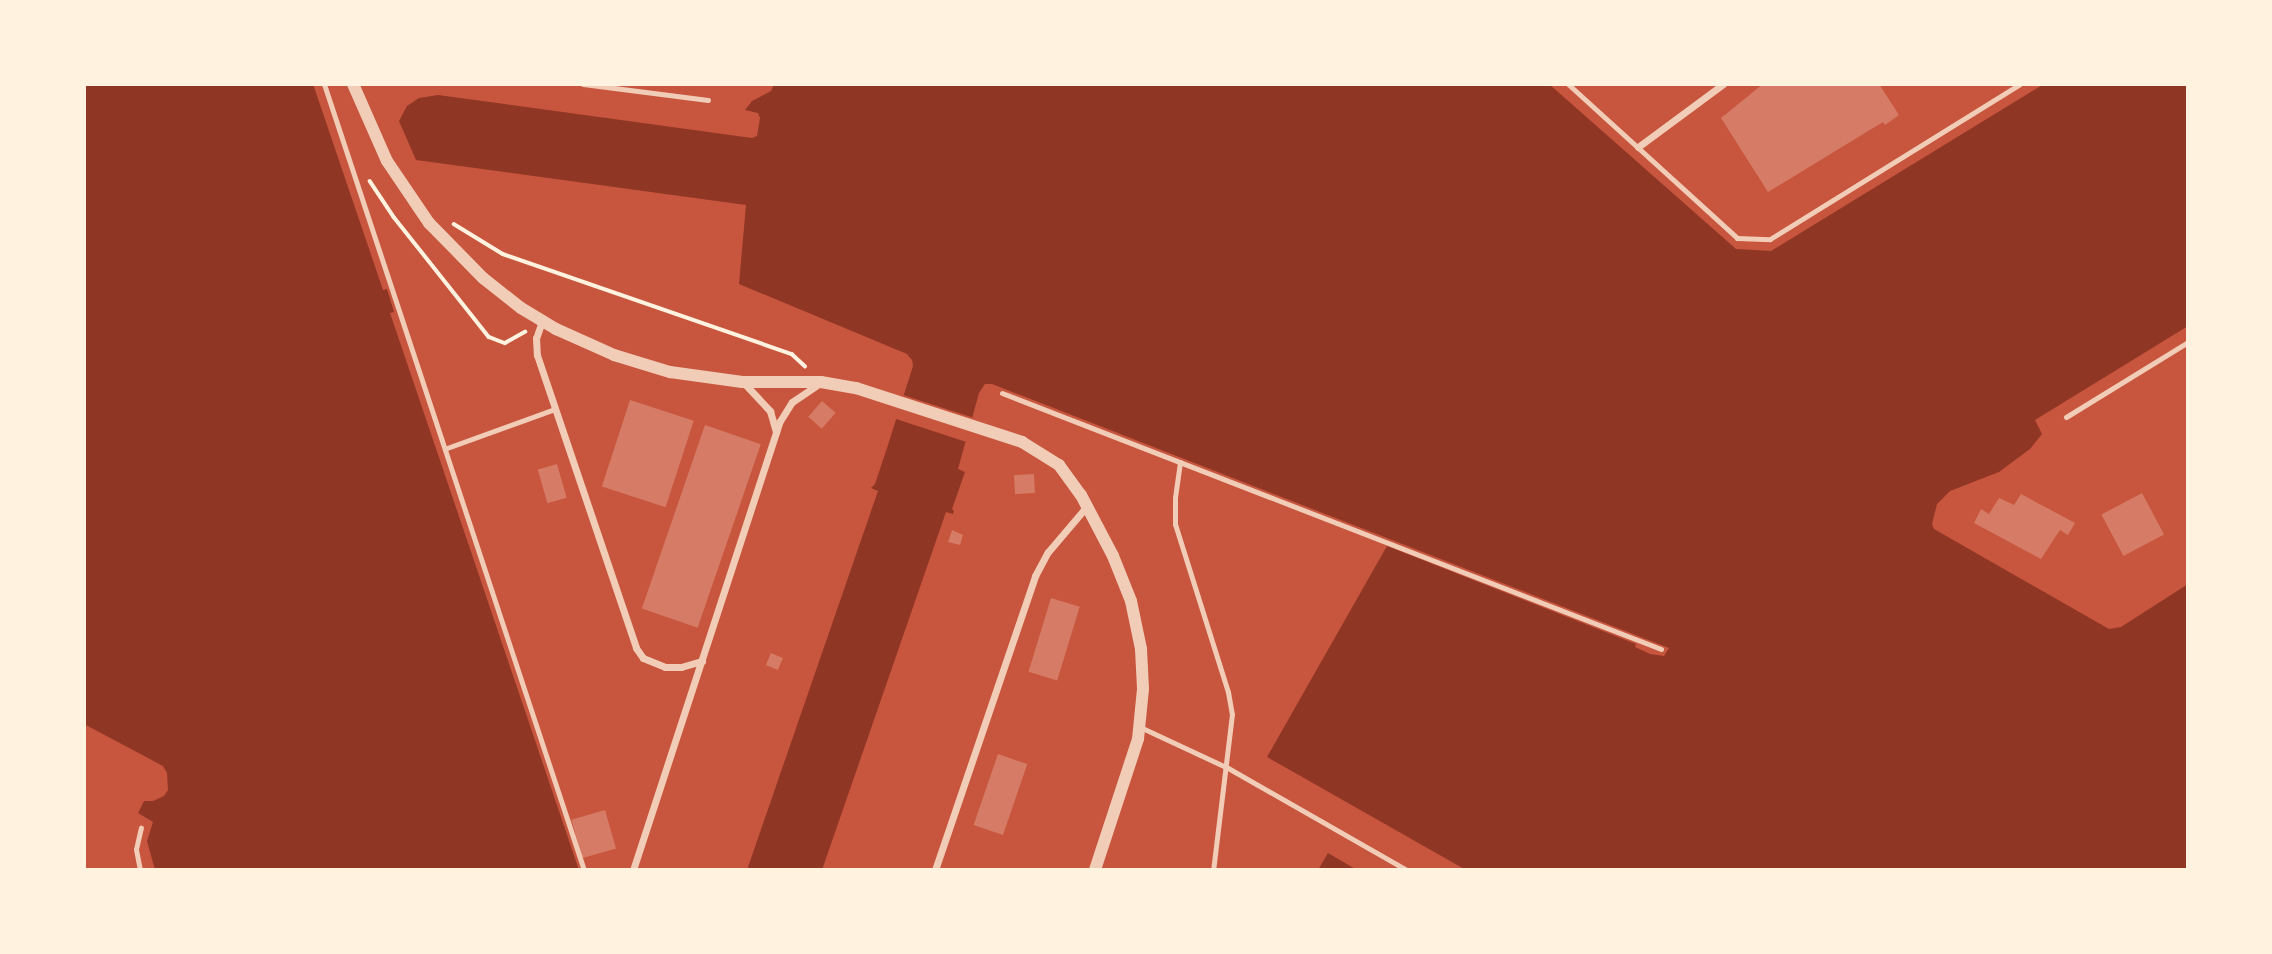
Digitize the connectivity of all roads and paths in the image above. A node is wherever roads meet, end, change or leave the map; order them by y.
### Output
1 (324, 84) edge
2 (353, 84) edge
3 (583, 84) edge
4 (1568, 84) edge
5 (1723, 84) edge
6 (2020, 84) edge
7 (708, 100) dead end
8 (1637, 147) junction
9 (449, 219) dead end
10 (542, 321) junction
11 (2188, 342) edge
12 (742, 382) junction
13 (821, 382) junction
14 (1002, 393) dead end
15 (555, 409) junction
16 (2066, 417) dead end
17 (776, 433) junction
18 (447, 448) junction
19 (1181, 462) junction
20 (1087, 505) junction
21 (1661, 649) dead end
22 (702, 661) junction
23 (1140, 727) junction
24 (1227, 768) junction
25 (1112, 825) junction
26 (141, 828) dead end
27 (140, 870) edge
28 (584, 870) edge
29 (633, 870) edge
30 (935, 870) edge
31 (1094, 870) edge
32 (1103, 870) edge
33 (1213, 870) edge
34 (1407, 870) edge

1 - 18 lane
2 - 10 street
3 - 7 lane
4 - 8 lane
5 - 8 street
6 - 8 lane
9 - 13 path
10 - 12 street
10 - 15 street
11 - 16 lane
12 - 13 street
12 - 17 street
13 - 17 street
13 - 20 street
14 - 19 lane
15 - 18 lane
15 - 22 street
17 - 22 street
18 - 28 lane
19 - 21 lane
19 - 24 lane
20 - 23 street
20 - 30 street
22 - 29 street
23 - 24 lane
23 - 25 street
24 - 33 lane
24 - 34 lane
25 - 31 street
25 - 32 street
26 - 27 lane

